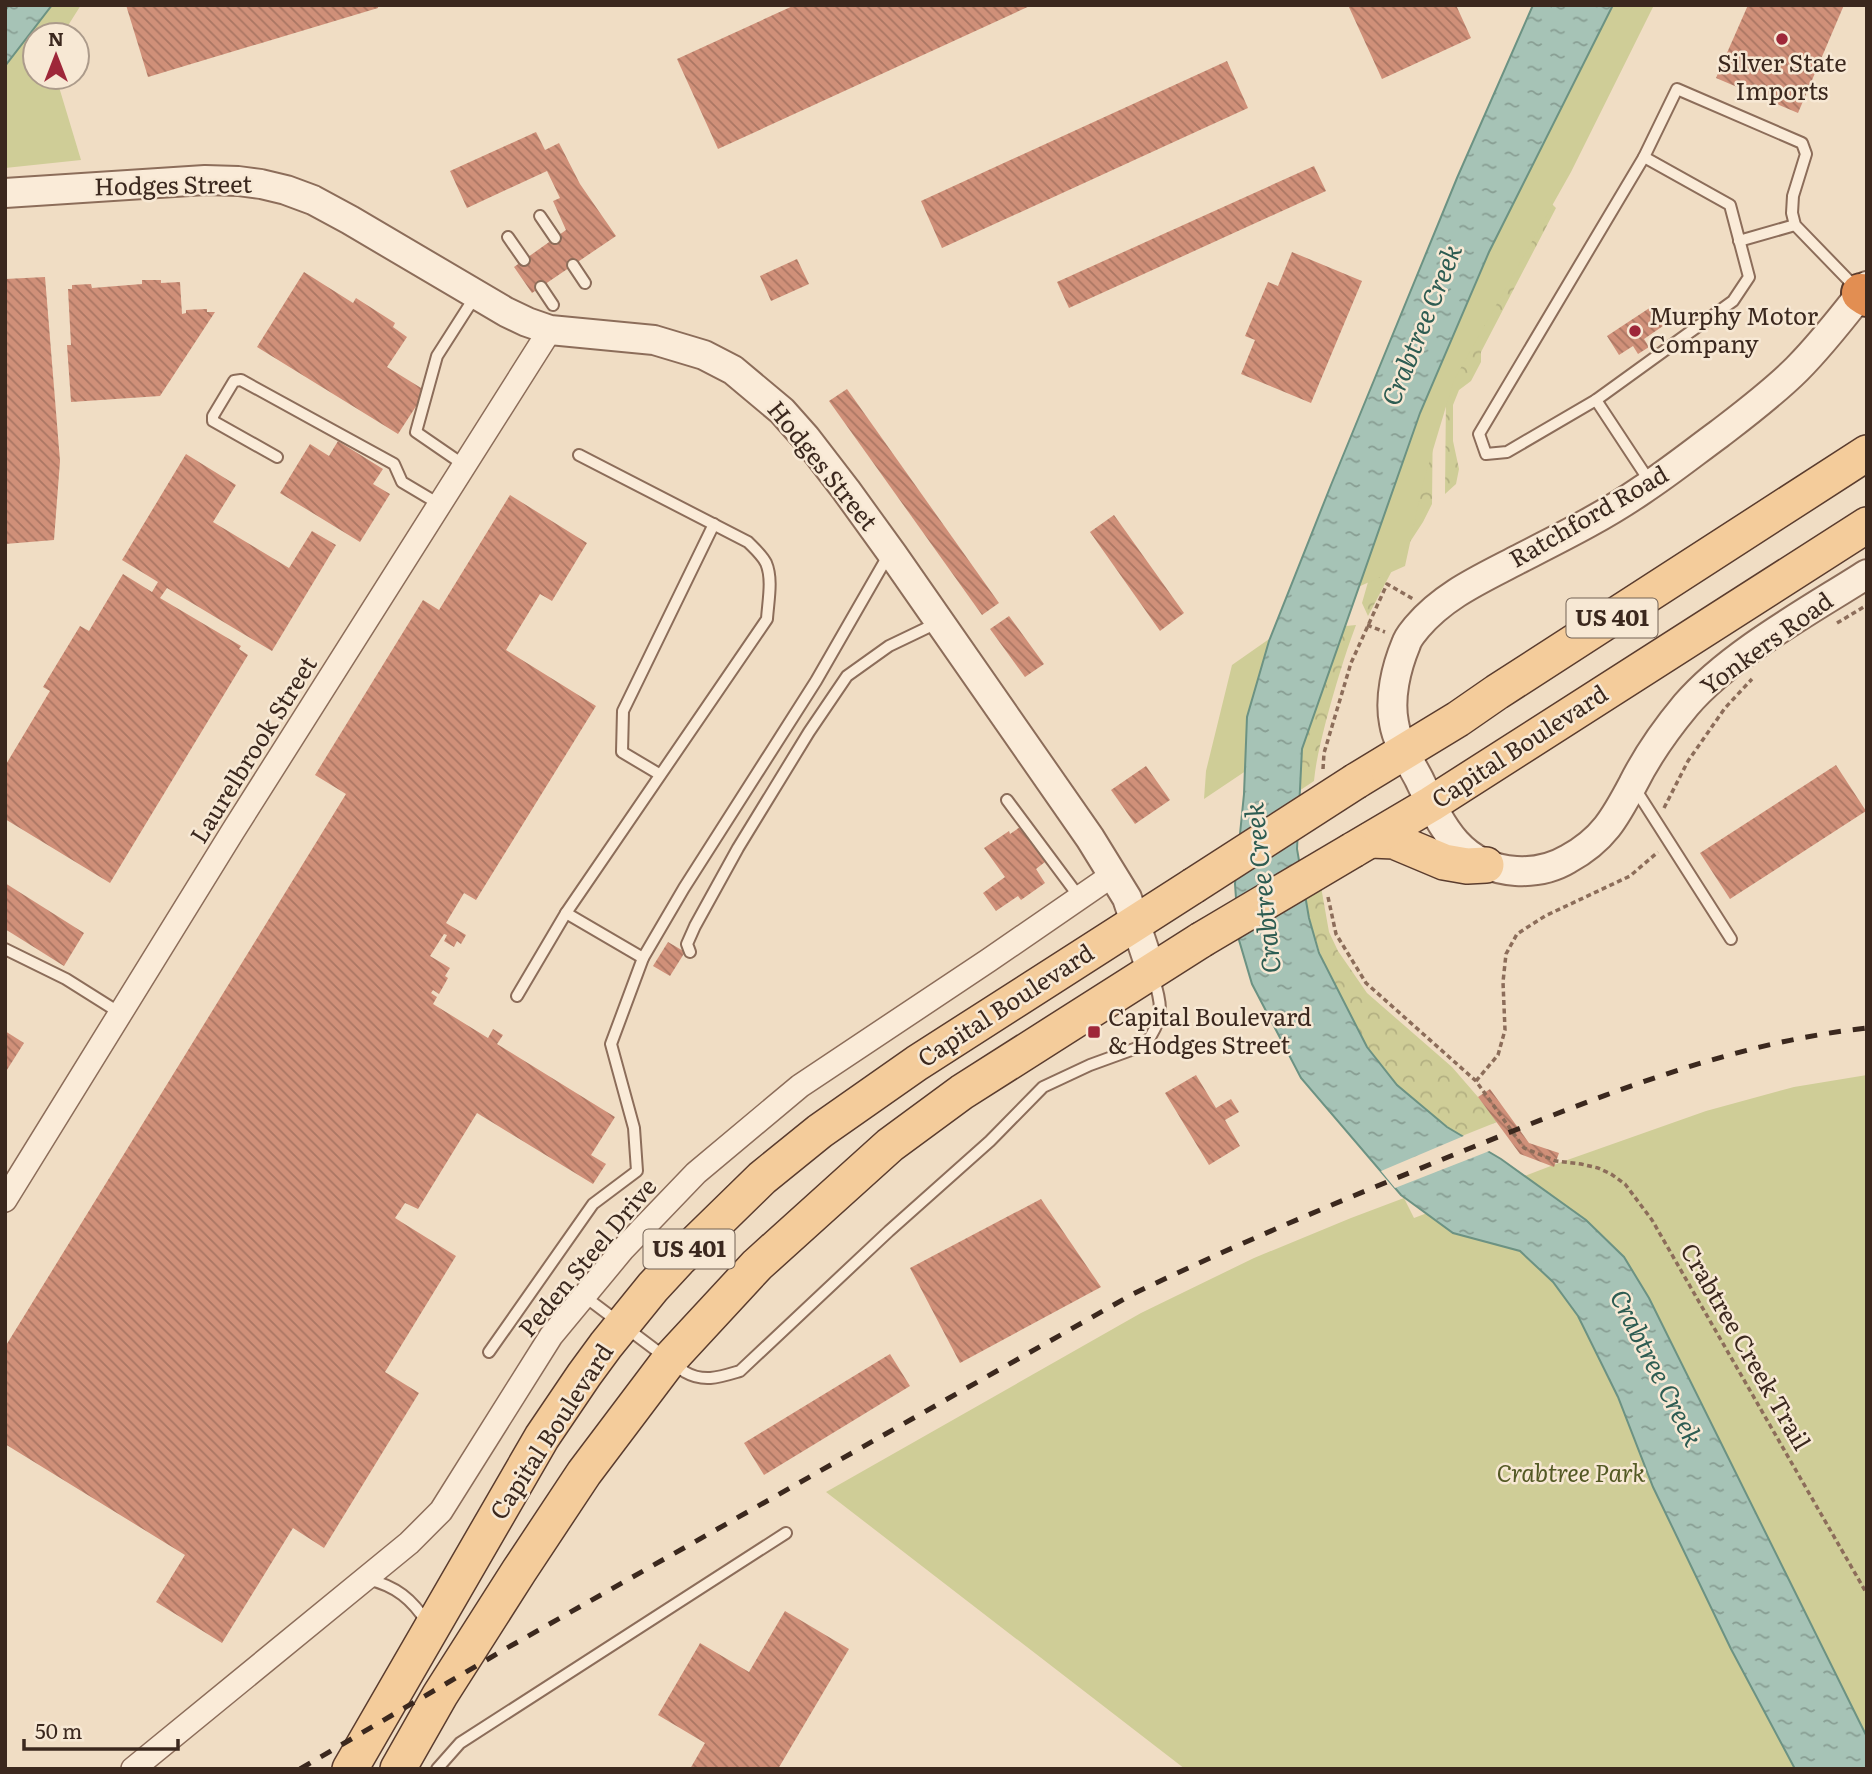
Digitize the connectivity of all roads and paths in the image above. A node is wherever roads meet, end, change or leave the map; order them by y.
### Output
1 (1644, 157) junction
2 (5, 193) edge
3 (540, 216) dead end
4 (1795, 225) junction
5 (508, 237) dead end
6 (555, 238) dead end
7 (1739, 241) junction
8 (524, 260) dead end
9 (573, 265) dead end
10 (584, 283) dead end
11 (541, 287) dead end
12 (1865, 292) edge
13 (477, 295) junction
14 (551, 317) junction
15 (1596, 400) junction
16 (1867, 453) edge
17 (579, 455) dead end
18 (277, 457) dead end
19 (464, 465) junction
20 (1651, 484) junction
21 (439, 504) junction
22 (714, 524) junction
23 (1867, 525) edge
24 (890, 552) junction
25 (1867, 574) edge
26 (1413, 600) dead end
27 (1867, 605) edge
28 (939, 622) junction
29 (1834, 625) dead end
30 (1754, 678) dead end
31 (659, 775) junction
32 (1418, 777) junction
33 (1339, 779) junction
34 (1632, 785) junction
35 (1007, 800) dead end
36 (1662, 812) dead end
37 (1665, 838) junction
38 (1362, 845) junction
39 (1486, 865) junction
40 (1114, 874) junction
41 (1328, 895) dead end
42 (1080, 898) junction
43 (566, 913) junction
44 (1136, 923) junction
45 (1731, 939) dead end
46 (5, 949) edge
47 (690, 951) dead end
48 (643, 958) junction
49 (1152, 973) junction
50 (517, 996) dead end
51 (120, 1013) junction
52 (1476, 1081) junction
53 (5, 1200) edge
54 (584, 1296) junction
55 (624, 1325) junction
56 (489, 1352) dead end
57 (670, 1359) junction
58 (786, 1533) dead end
59 (365, 1578) junction
60 (1867, 1594) edge
61 (431, 1630) junction
62 (133, 1769) edge
63 (350, 1769) edge
64 (398, 1769) edge
65 (437, 1769) edge

1 - 4 lane
1 - 7 lane
1 - 15 lane
2 - 13 street, Hodges Street
3 - 6 lane
4 - 7 lane
4 - 12 lane
5 - 8 lane
7 - 15 lane
9 - 10 lane
11 - 14 lane
12 - 20 street, Ratchford Road
13 - 14 street, Hodges Street
13 - 19 lane
14 - 19 street, Laurelbrook Street
14 - 24 street, Hodges Street
15 - 20 lane
16 - 32 main road, Capital Boulevard / US 401
17 - 22 lane
18 - 21 lane
19 - 21 street, Laurelbrook Street
20 - 32 street, Ratchford Road
21 - 51 street, Laurelbrook Street
22 - 31 lane
22 - 31 lane
23 - 32 main road, Capital Boulevard / US 401
24 - 28 street, Hodges Street
24 - 48 lane
25 - 34 street, Yonkers Road
26 - 33 path
27 - 29 path
28 - 40 street, Hodges Street
28 - 47 lane
30 - 36 path
31 - 43 lane
32 - 33 main road, Capital Boulevard / US 401
32 - 38 main road, Capital Boulevard / US 401
32 - 39 street, Yonkers Road
33 - 44 main road, Capital Boulevard / US 401, bridge
34 - 37 lane
34 - 39 street, Yonkers Road
35 - 42 lane
37 - 45 lane
37 - 52 path
38 - 39 main road
38 - 49 main road, Capital Boulevard / US 401, bridge
40 - 42 street, Peden Steel Drive
40 - 44 street, Hodges Street
41 - 52 path
42 - 54 street, Peden Steel Drive
43 - 48 lane
43 - 50 lane
44 - 49 street, Hodges Street
44 - 55 main road, Capital Boulevard / US 401
46 - 51 lane
48 - 56 lane
49 - 57 main road, Capital Boulevard / US 401
49 - 57 lane
51 - 53 street, Laurelbrook Street
52 - 60 path, Crabtree Creek Trail
54 - 55 lane
54 - 59 street, Peden Steel Drive
55 - 57 lane
55 - 61 main road, Capital Boulevard / US 401
57 - 64 main road, Capital Boulevard / US 401
58 - 65 lane
59 - 61 lane
59 - 62 street, Peden Steel Drive
61 - 63 main road, Capital Boulevard / US 401

